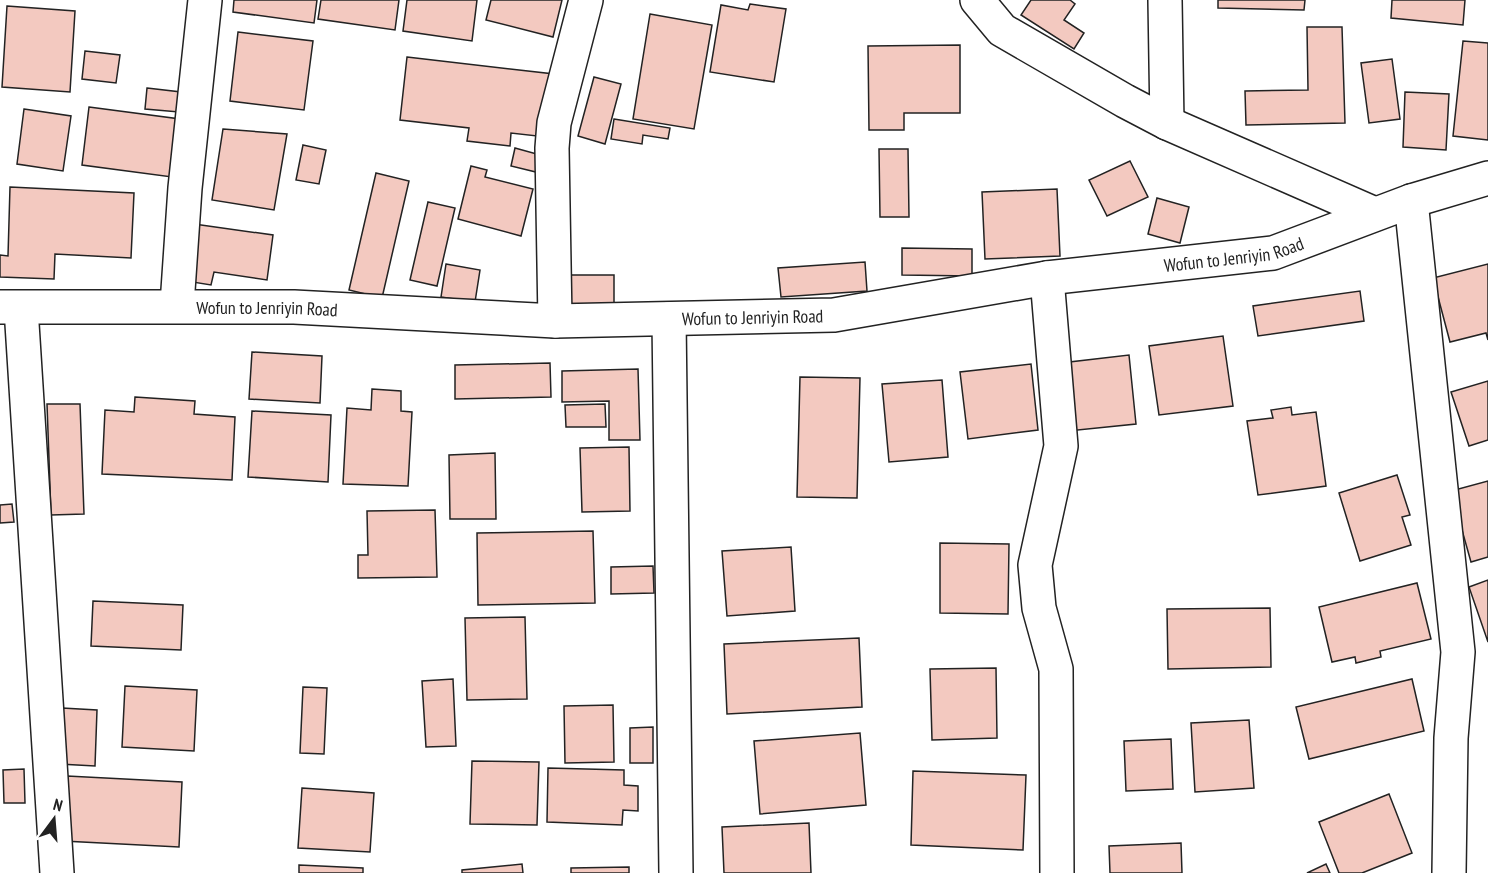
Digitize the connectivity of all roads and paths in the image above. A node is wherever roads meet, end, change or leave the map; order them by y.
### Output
1 (205, 0) edge
2 (586, 0) edge
3 (977, 0) edge
4 (1166, 0) edge
5 (1167, 123) junction
6 (1488, 178) edge
7 (1411, 201) junction
8 (1375, 214) junction
9 (1047, 278) junction
10 (177, 305) junction
11 (10, 308) edge
12 (669, 319) junction
13 (555, 321) junction
14 (57, 873) edge
15 (676, 873) edge
16 (1057, 873) edge
17 (1449, 873) edge

1 - 10 street
2 - 13 street
3 - 5 street
4 - 5 street
5 - 8 street
6 - 7 street, Wofun to Jenriyin Road
7 - 8 street, Wofun to Jenriyin Road
7 - 17 street
8 - 9 street, Wofun to Jenriyin Road
9 - 12 street, Wofun to Jenriyin Road
9 - 16 street
10 - 11 street, Wofun to Jenriyin Road
10 - 13 street, Wofun to Jenriyin Road
11 - 14 street
12 - 13 street, Wofun to Jenriyin Road
12 - 15 street

